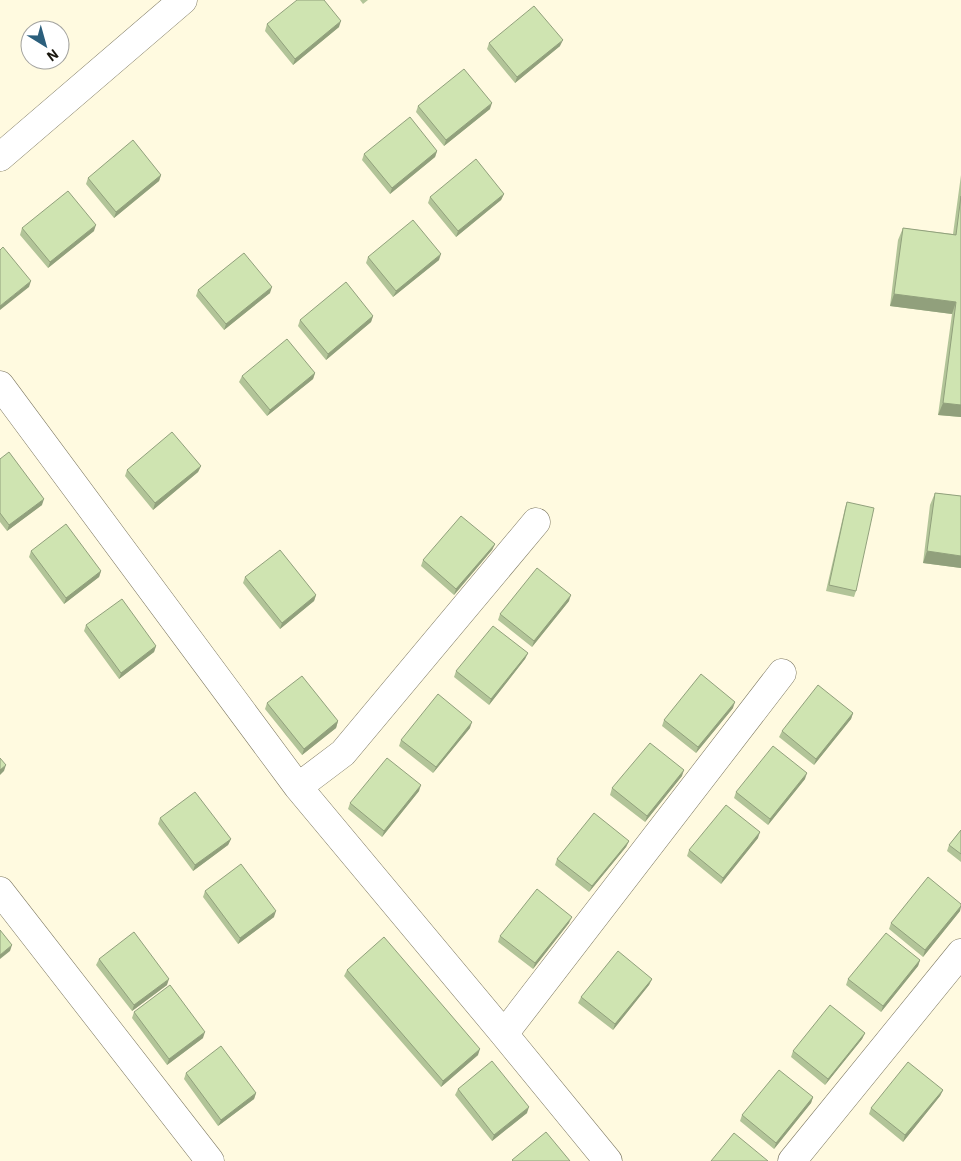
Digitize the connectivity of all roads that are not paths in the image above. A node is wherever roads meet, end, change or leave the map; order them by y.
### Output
1 (183, 0) edge
2 (0, 157) edge
3 (0, 385) edge
4 (536, 522) dead end
5 (782, 673) dead end
6 (298, 787) junction
7 (0, 891) edge
8 (961, 953) edge
9 (504, 1034) junction
10 (210, 1161) edge
11 (608, 1161) edge
12 (792, 1161) edge

1 - 2 street
3 - 6 street
4 - 6 street
5 - 9 street
6 - 9 street
7 - 10 street
8 - 12 street
9 - 11 street

